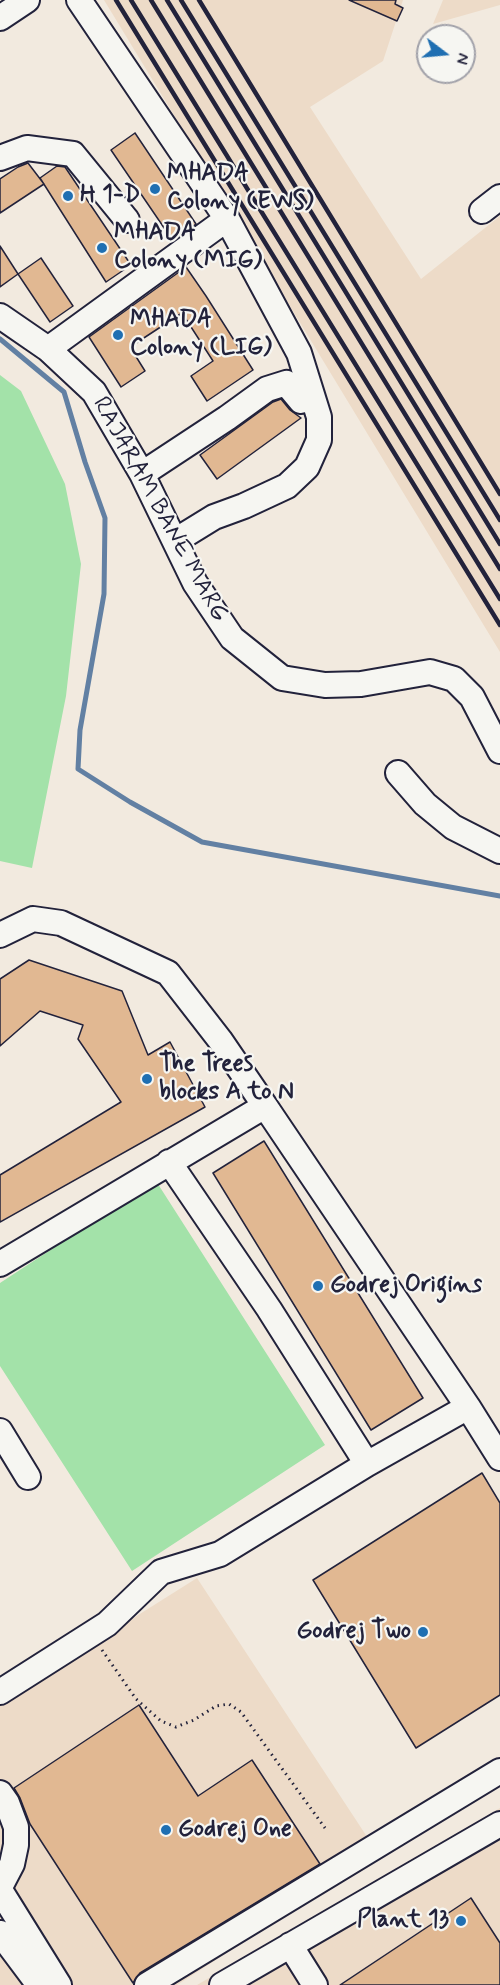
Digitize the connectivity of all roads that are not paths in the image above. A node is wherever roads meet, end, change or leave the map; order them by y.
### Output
1 (27, 0) edge
2 (79, 0) edge
3 (0, 18) edge
4 (0, 158) edge
5 (227, 219) junction
6 (127, 220) dead end
7 (0, 316) edge
8 (48, 349) junction
9 (301, 401) dead end
10 (141, 474) junction
11 (175, 541) junction
12 (500, 751) edge
13 (398, 773) dead end
14 (500, 851) edge
15 (0, 935) edge
16 (265, 1106) junction
17 (169, 1162) junction
18 (0, 1264) edge
19 (468, 1407) junction
20 (0, 1431) edge
21 (500, 1458) edge
22 (367, 1464) junction
23 (28, 1477) dead end
24 (0, 1692) edge
25 (500, 1771) edge
26 (0, 1793) edge
27 (500, 1824) edge
28 (0, 1888) edge
29 (0, 1933) edge
30 (290, 1945) junction
31 (39, 1985) edge
32 (59, 1985) edge
33 (147, 1985) edge
34 (222, 1985) edge
35 (315, 1985) edge

1 - 3 street
2 - 5 street
4 - 6 street
5 - 8 street
5 - 11 street
7 - 8 street, RAJARAM BANE MARG
8 - 10 street, RAJARAM BANE MARG
9 - 10 street
10 - 11 street, RAJARAM BANE MARG
11 - 12 street, RAJARAM BANE MARG
13 - 14 street
15 - 16 street
16 - 17 street
16 - 19 street
17 - 18 street
17 - 22 street
19 - 21 street
19 - 22 street
20 - 23 street
22 - 24 street
25 - 33 street
26 - 28 street
27 - 30 street
28 - 32 street
29 - 31 street
30 - 34 street
30 - 35 street

